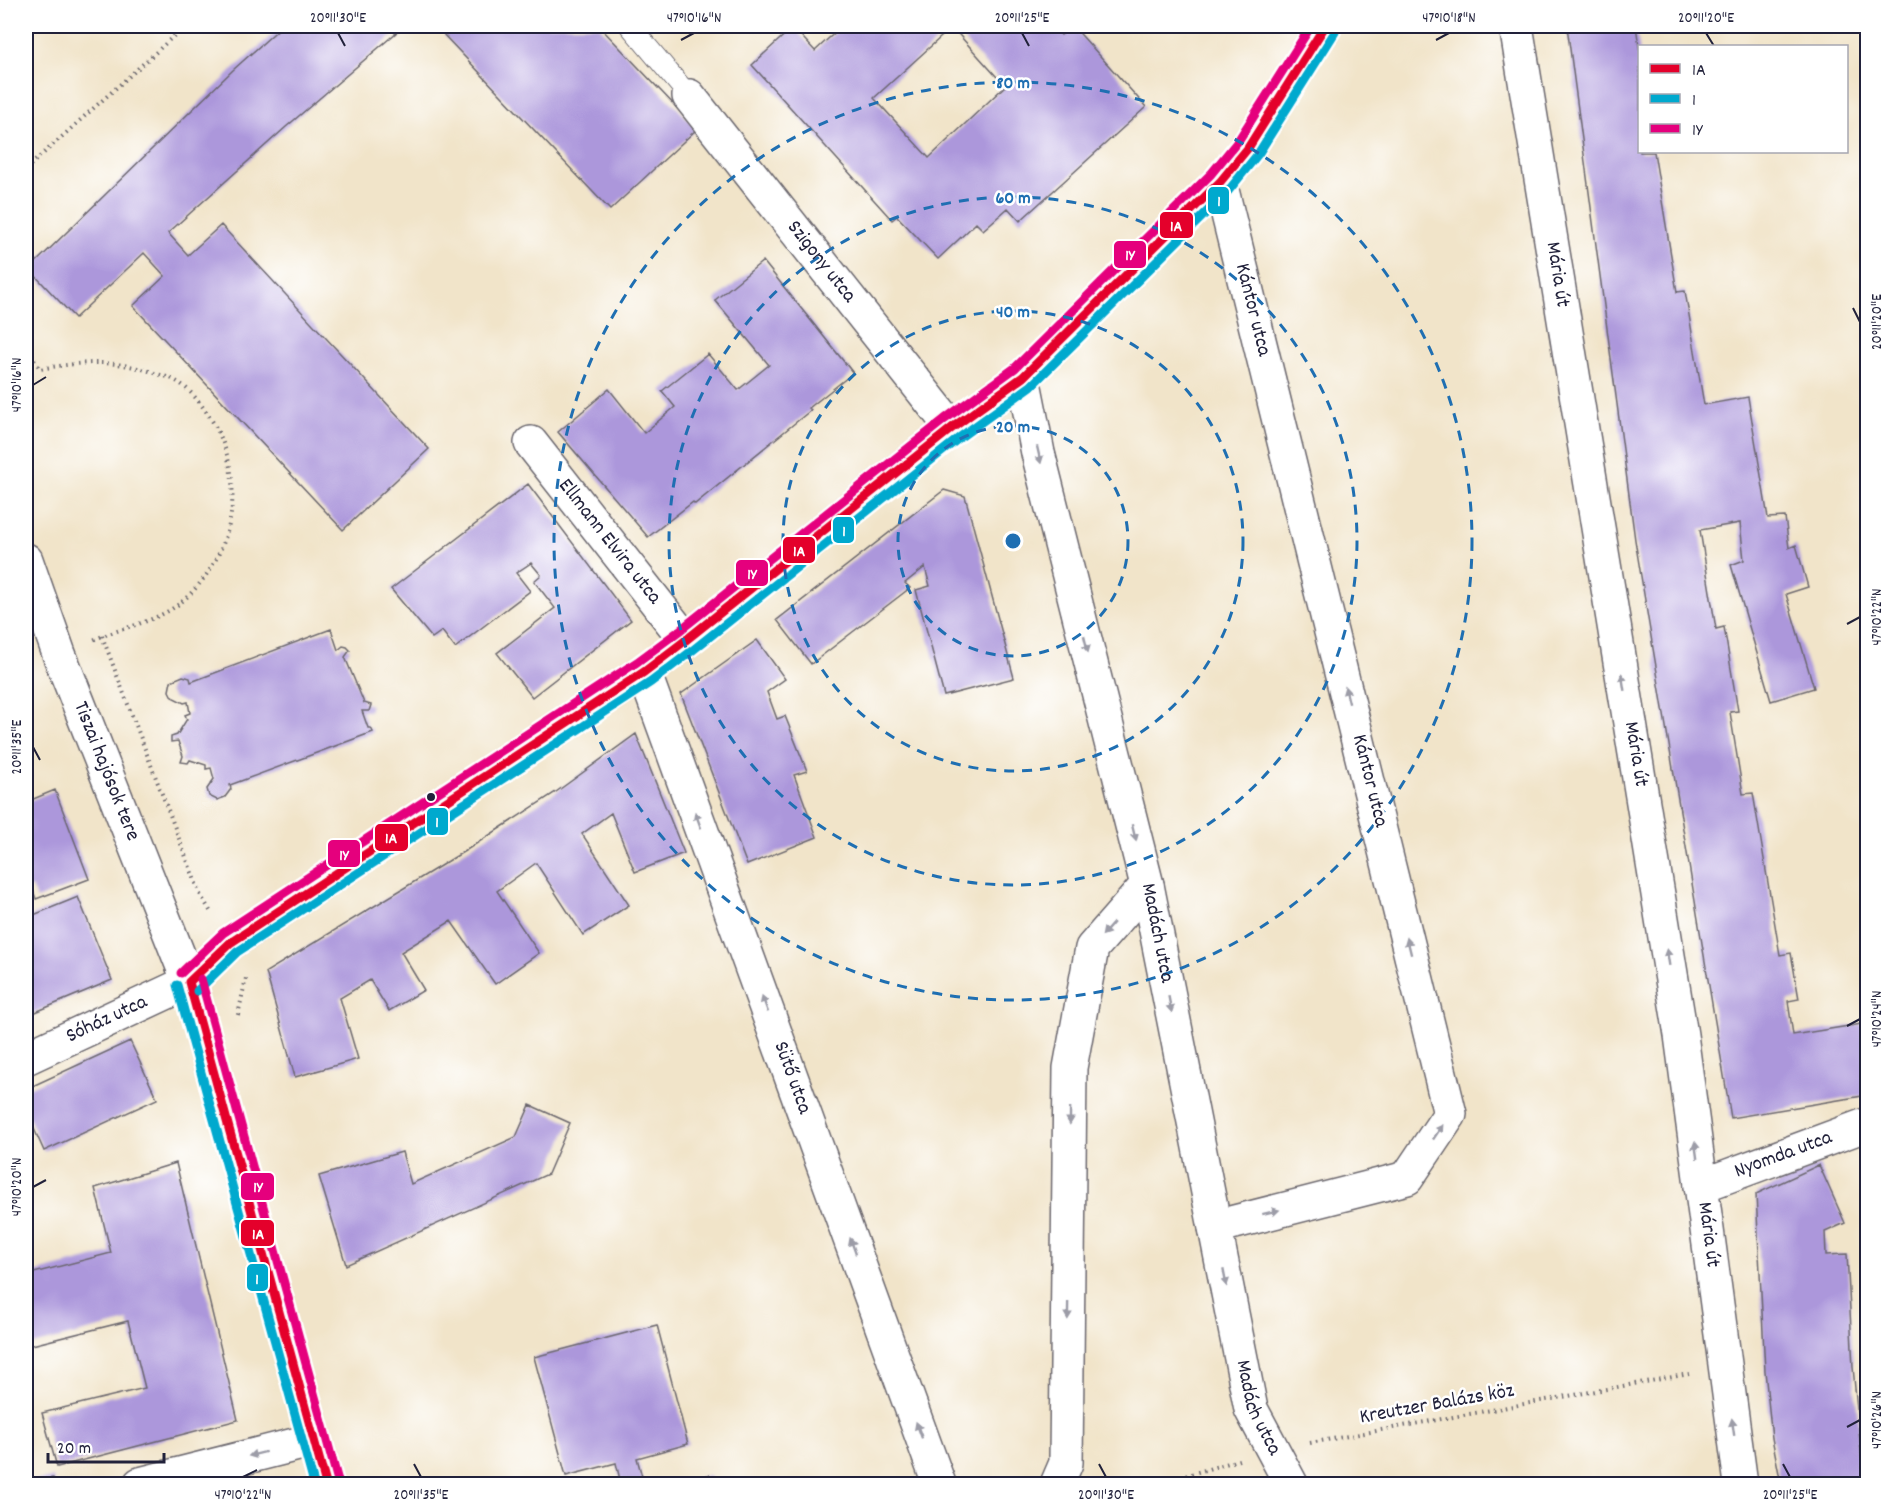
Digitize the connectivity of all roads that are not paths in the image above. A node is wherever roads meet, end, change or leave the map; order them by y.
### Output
1 (630, 26) edge
2 (1326, 26) edge
3 (1516, 26) edge
4 (689, 96) joint
5 (1220, 182) junction
6 (1023, 377) junction
7 (952, 428) junction
8 (531, 443) dead end
9 (26, 560) edge
10 (686, 640) junction
11 (644, 672) junction
12 (1147, 885) junction
13 (189, 982) junction
14 (26, 1058) edge
15 (1868, 1124) edge
16 (1701, 1186) junction
17 (1215, 1227) junction
18 (314, 1440) junction
19 (140, 1485) edge
20 (326, 1485) edge
21 (939, 1485) edge
22 (1057, 1485) edge
23 (1291, 1485) edge
24 (1741, 1485) edge

1 - 4 lane
2 - 5 street, Sóház utca
16 -> 3 street, Mária út
4 - 7 street, Szigony utca
5 - 6 street, Sóház utca
17 -> 5 street, Kántor utca
6 - 7 street, Sóház utca
6 -> 12 street, Madách utca
7 - 10 street, Sóház utca
8 - 10 street, Ellmann Elvira utca
9 - 13 street, Tiszai hajósok tere
10 - 11 street, Sóház utca
11 - 13 street, Sóház utca
21 -> 11 street, Sütő utca
12 -> 17 street, Madách utca
12 -> 22 street
13 - 14 street, Sóház utca
13 - 18 street, Tiszai hajósok tere
15 - 16 street, Nyomda utca
24 -> 16 street, Mária út
17 -> 23 street, Madách utca
18 -> 19 street
18 - 20 street, Tiszai hajósok tere

